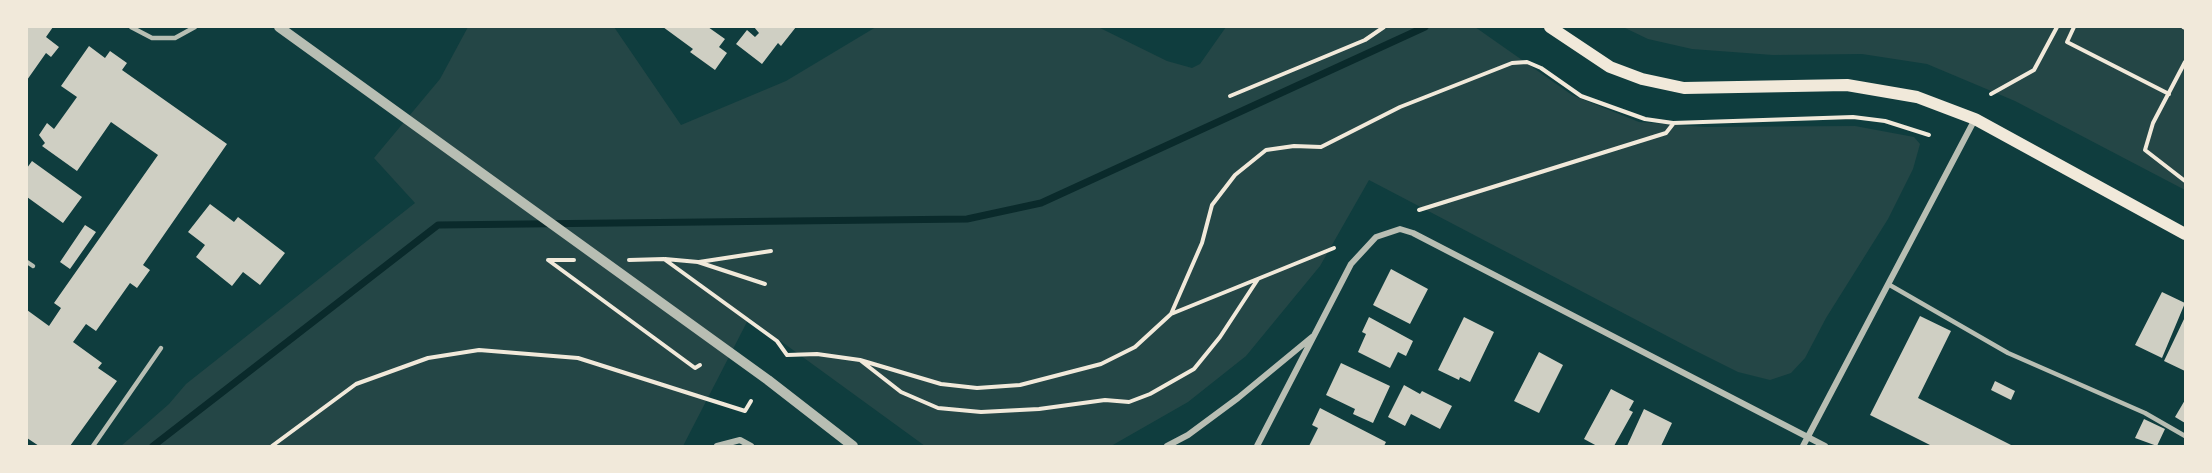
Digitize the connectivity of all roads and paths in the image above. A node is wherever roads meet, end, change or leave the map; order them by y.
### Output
1 (131, 27) edge
2 (195, 27) edge
3 (279, 27) edge
4 (1384, 27) edge
5 (1550, 27) edge
6 (2056, 27) edge
7 (2074, 27) edge
8 (2185, 62) edge
9 (1991, 94) dead end
10 (2169, 94) junction
11 (1230, 96) dead end
12 (1975, 119) junction
13 (1674, 123) junction
14 (1929, 135) dead end
15 (2185, 181) edge
16 (1419, 210) dead end
17 (2185, 234) edge
18 (1334, 249) dead end
19 (771, 251) dead end
20 (664, 259) dead end
21 (27, 262) edge
22 (698, 262) junction
23 (33, 266) dead end
24 (1258, 279) junction
25 (765, 284) dead end
26 (1888, 284) junction
27 (1171, 314) junction
28 (1315, 334) junction
29 (161, 348) dead end
30 (787, 355) dead end
31 (860, 360) junction
32 (751, 401) dead end
33 (1809, 436) junction
34 (2185, 436) edge
35 (93, 446) edge
36 (272, 446) edge
37 (717, 446) edge
38 (751, 446) edge
39 (853, 446) edge
40 (1167, 446) edge
41 (1257, 446) edge
42 (1803, 446) edge
43 (1825, 446) edge

1 - 2 lane
3 - 39 street
4 - 11 path
5 - 12 main road
6 - 9 path
7 - 10 path
8 - 10 path
10 - 15 path
12 - 17 main road
12 - 26 street
13 - 14 path
13 - 16 path
13 - 27 path
18 - 24 path
19 - 22 path
20 - 22 path
21 - 23 lane
22 - 25 path
24 - 27 path
24 - 31 path
26 - 33 street
26 - 34 lane
27 - 31 path
28 - 33 street
28 - 40 street
28 - 41 street
29 - 35 lane
30 - 31 path
32 - 36 path
33 - 42 street
33 - 43 street
37 - 38 street

